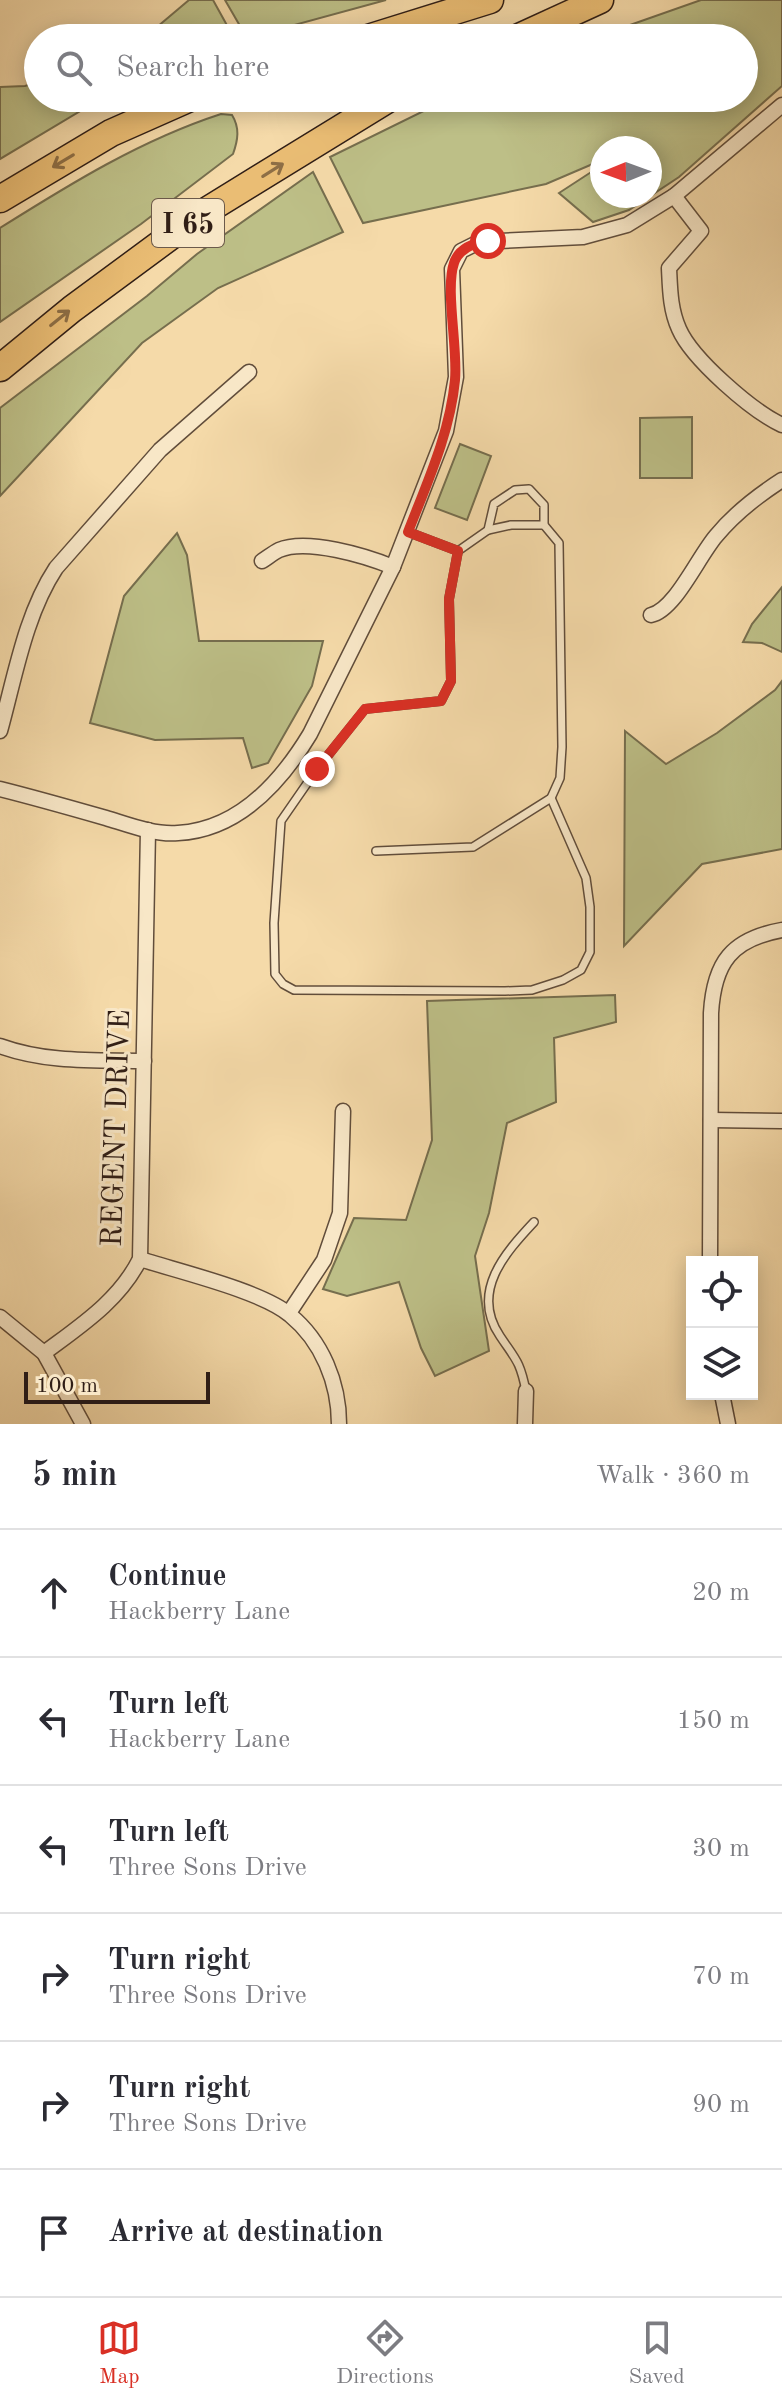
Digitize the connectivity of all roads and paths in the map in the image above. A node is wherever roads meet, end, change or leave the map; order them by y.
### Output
1 (490, 0) edge
2 (600, 0) edge
3 (413, 24) edge
4 (548, 24) edge
5 (781, 107) edge
6 (158, 112) edge
7 (367, 112) edge
8 (674, 196) junction
9 (0, 199) edge
10 (0, 368) edge
11 (249, 372) dead end
12 (782, 425) edge
13 (782, 480) edge
14 (544, 525) junction
15 (488, 530) junction
16 (408, 532) junction
17 (458, 551) junction
18 (262, 561) dead end
19 (393, 567) junction
20 (651, 615) dead end
21 (0, 731) edge
22 (0, 789) edge
23 (551, 798) junction
24 (148, 830) junction
25 (376, 851) dead end
26 (782, 930) edge
27 (0, 1046) edge
28 (144, 1061) junction
29 (343, 1111) dead end
30 (711, 1120) junction
31 (782, 1121) edge
32 (534, 1222) dead end
33 (710, 1256) edge
34 (140, 1259) junction
35 (289, 1313) junction
36 (0, 1317) edge
37 (44, 1353) junction
38 (526, 1391) joint
39 (723, 1400) edge
40 (83, 1424) edge
41 (339, 1424) edge
42 (525, 1424) edge
43 (728, 1424) edge

1 - 3 highway
2 - 4 highway
5 - 8 street
6 -> 9 highway
10 -> 7 highway, I 65
8 - 12 street
8 - 16 street
11 - 21 street
13 - 20 street
14 - 15 lane
14 - 15 lane
14 - 23 lane
15 - 17 lane
16 - 17 lane
16 - 19 street
17 - 23 lane
18 - 19 street
19 - 24 street
22 - 24 street
23 - 25 lane
24 - 28 street, REGENT DRIVE
26 - 30 street
27 - 28 street
28 - 34 street, REGENT DRIVE
29 - 35 street
30 - 31 street
30 - 33 street
32 - 38 lane
34 - 35 street
34 - 37 street, REGENT DRIVE
35 - 41 street
36 - 37 street
37 - 40 street
38 - 42 street
39 - 43 street

